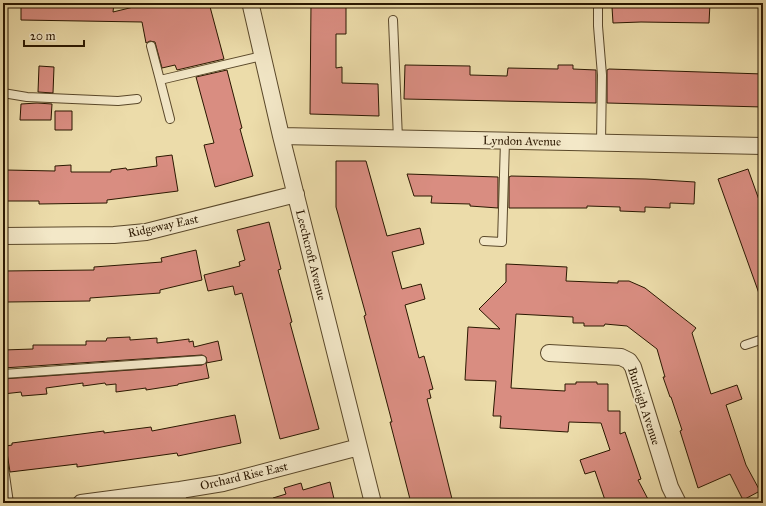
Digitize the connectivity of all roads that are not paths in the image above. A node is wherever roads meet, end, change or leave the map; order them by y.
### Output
1 (598, 3) edge
2 (251, 6) dead end
3 (393, 20) dead end
4 (151, 46) dead end
5 (262, 56) junction
6 (160, 80) junction
7 (3, 93) edge
8 (137, 99) dead end
9 (170, 119) dead end
10 (282, 136) junction
11 (398, 139) junction
12 (505, 141) junction
13 (601, 143) junction
14 (763, 146) edge
15 (296, 194) junction
16 (3, 236) edge
17 (484, 241) dead end
18 (763, 339) edge
19 (745, 345) dead end
20 (549, 353) dead end
21 (202, 360) dead end
22 (3, 374) edge
23 (358, 447) junction
24 (3, 461) edge
25 (181, 496) edge
26 (9, 503) edge
27 (81, 503) edge
28 (373, 503) edge
29 (678, 503) edge

1 - 13 lane
2 - 5 street, Leechcroft Avenue
3 - 11 lane
4 - 6 lane
5 - 6 lane
5 - 10 street, Leechcroft Avenue
6 - 9 lane
7 - 8 lane
10 - 11 street, Lyndon Avenue
10 - 15 street, Leechcroft Avenue
11 - 12 street, Lyndon Avenue
12 - 13 street, Lyndon Avenue
12 - 17 lane
13 - 14 street, Lyndon Avenue
15 - 16 street, Ridgeway East
15 - 23 street, Leechcroft Avenue
18 - 19 lane
20 - 29 street, Burleigh Avenue
21 - 22 lane
23 - 25 street, Orchard Rise East
23 - 28 street, Leechcroft Avenue
24 - 26 lane
25 - 27 street, Orchard Rise East

